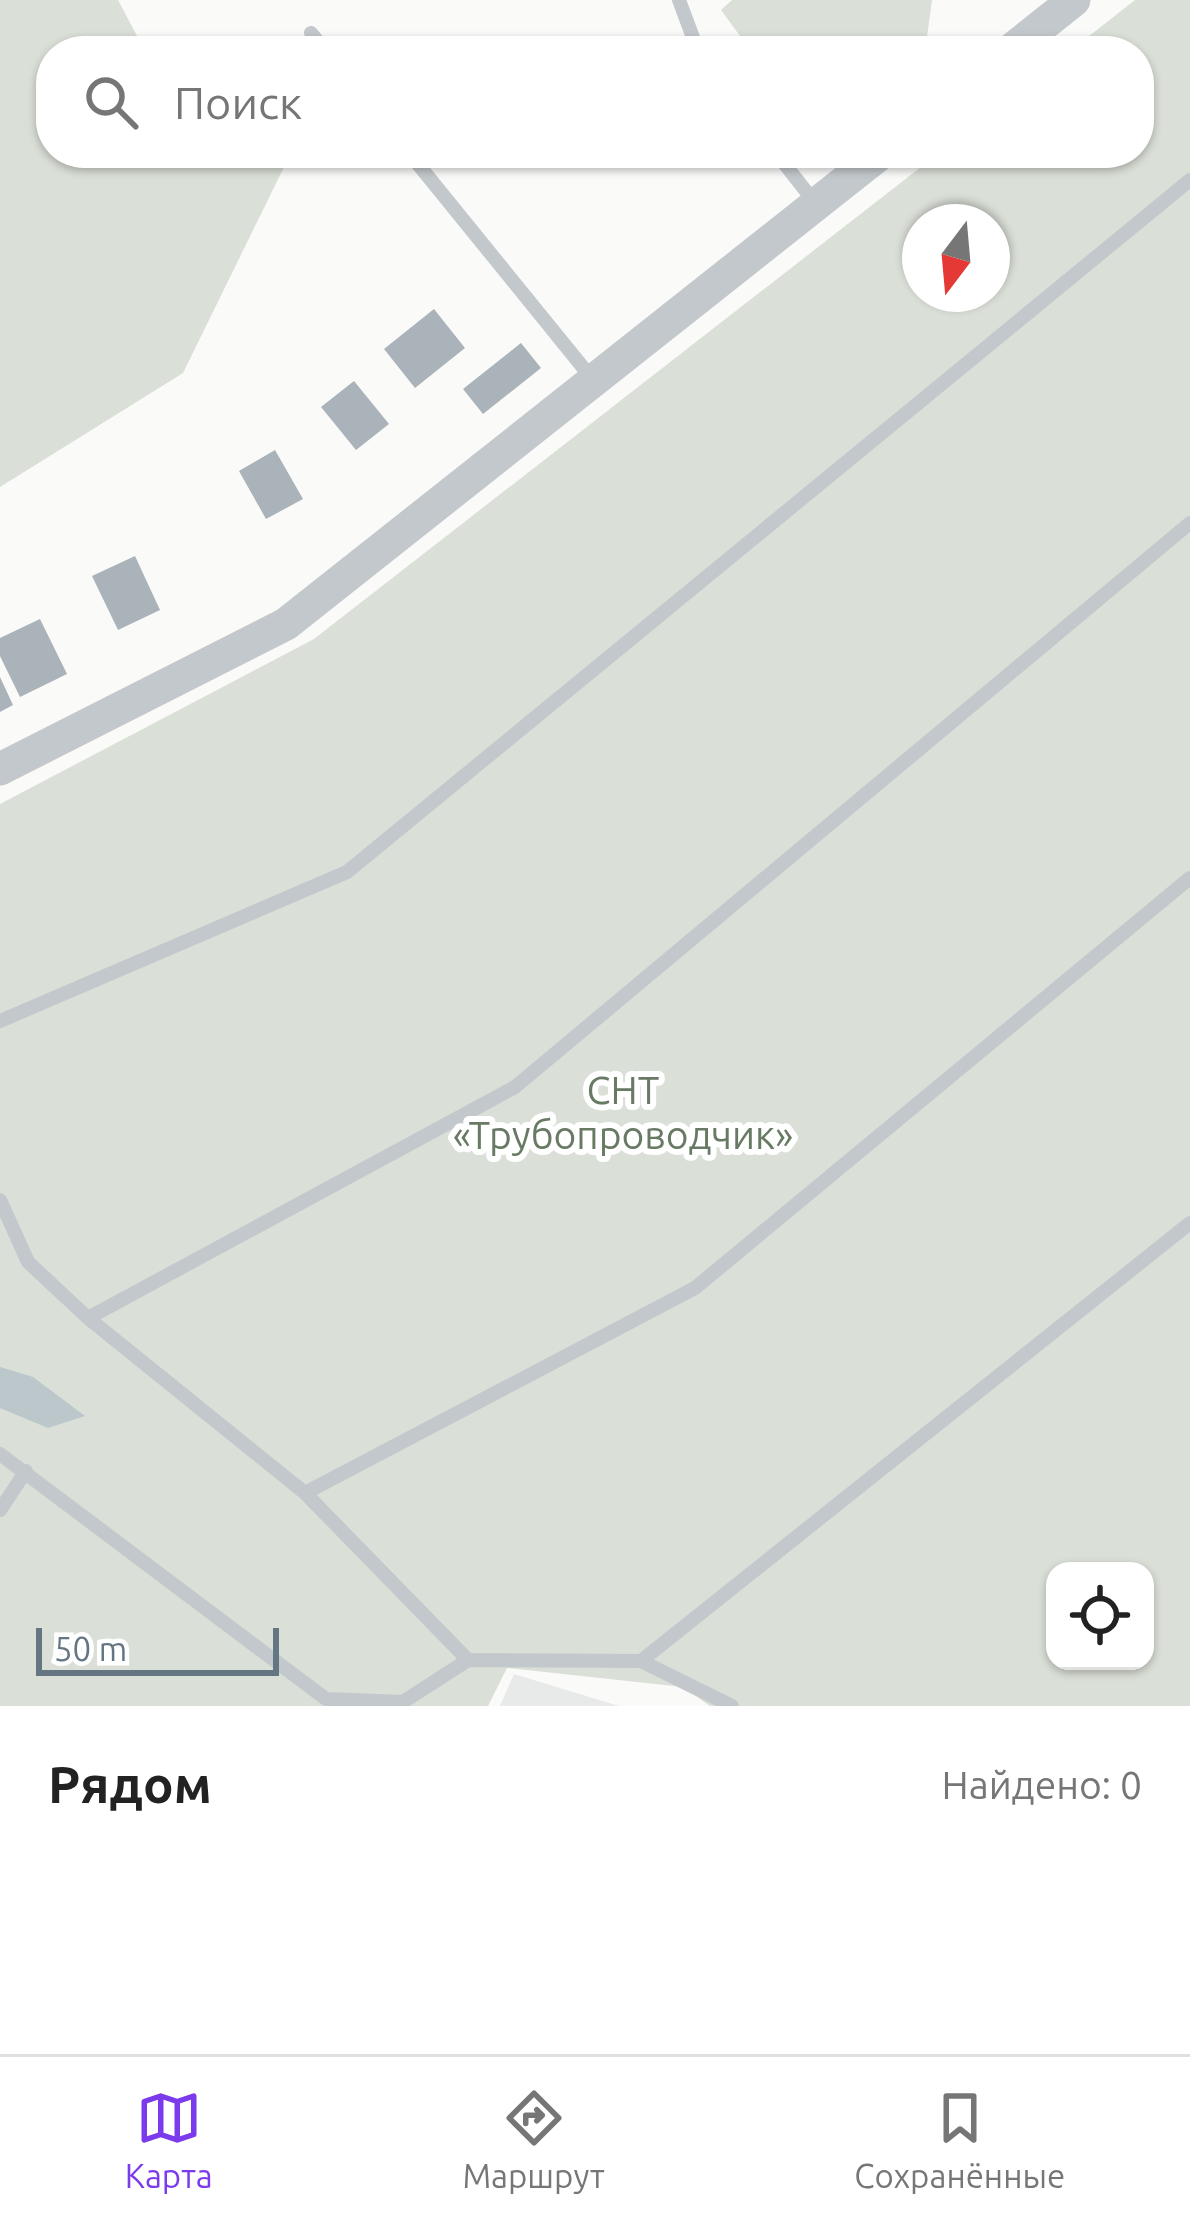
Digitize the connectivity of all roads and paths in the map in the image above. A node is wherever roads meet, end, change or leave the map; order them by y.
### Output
1 (680, 0) edge
2 (1074, 0) edge
3 (311, 33) dead end
4 (314, 36) edge
5 (693, 36) edge
6 (1029, 36) edge
7 (421, 168) edge
8 (788, 168) edge
9 (862, 168) edge
10 (1190, 180) edge
11 (816, 205) junction
12 (594, 380) junction
13 (1190, 523) edge
14 (0, 769) edge
15 (1190, 878) edge
16 (0, 1021) edge
17 (0, 1200) edge
18 (1190, 1222) edge
19 (88, 1318) junction
20 (0, 1454) edge
21 (26, 1471) junction
22 (305, 1493) junction
23 (0, 1510) edge
24 (468, 1660) junction
25 (641, 1660) junction
26 (324, 1703) edge
27 (731, 1706) edge

1 - 5 lane
2 - 6 street
3 - 4 lane
7 - 12 lane
8 - 11 lane
9 - 11 street
10 - 16 lane
11 - 12 street
12 - 14 street
13 - 19 lane
15 - 22 lane
17 - 19 lane
18 - 25 lane
19 - 22 lane
20 - 21 lane
21 - 23 lane
21 - 26 lane
22 - 24 lane
24 - 25 lane
24 - 26 lane
25 - 27 lane

